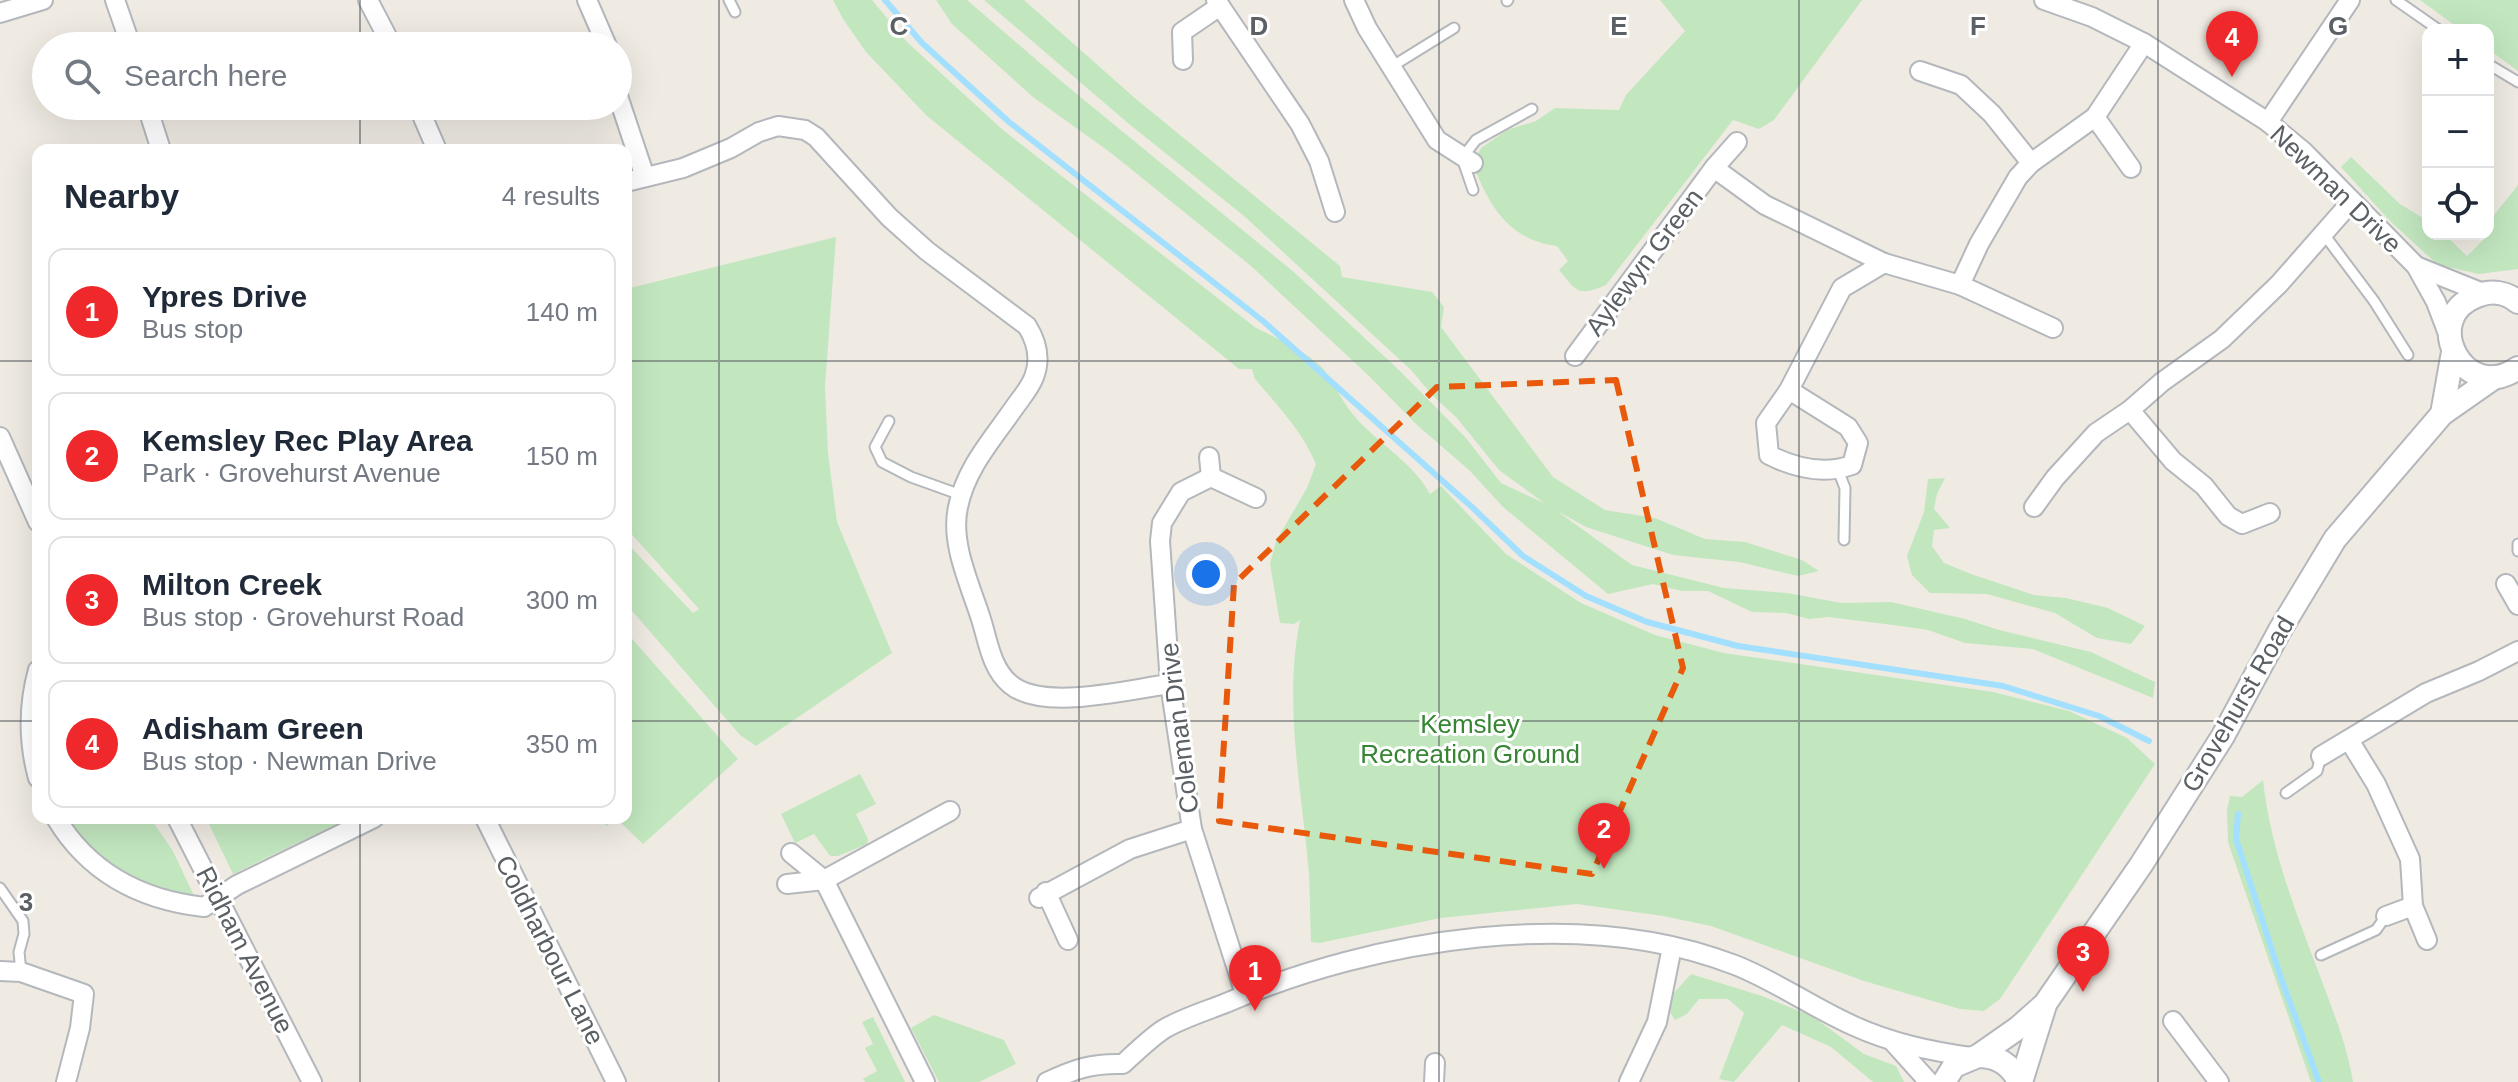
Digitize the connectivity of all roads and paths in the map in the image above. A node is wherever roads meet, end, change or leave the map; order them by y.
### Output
1 (43, 0) edge
2 (115, 0) edge
3 (368, 0) edge
4 (729, 0) edge
5 (1354, 0) edge
6 (2044, 0) edge
7 (2350, 0) edge
8 (2396, 0) edge
9 (593, 2) edge
10 (1218, 3) edge
11 (735, 12) dead end
12 (0, 13) edge
13 (2430, 24) edge
14 (1454, 28) dead end
15 (126, 32) edge
16 (385, 32) edge
17 (603, 32) edge
18 (2144, 43) junction
19 (1183, 60) dead end
20 (1391, 67) junction
21 (2494, 68) edge
22 (1920, 71) dead end
23 (2518, 82) edge
24 (1532, 109) dead end
25 (2095, 117) junction
26 (151, 120) edge
27 (424, 120) edge
28 (626, 120) edge
29 (2268, 122) junction
30 (1737, 142) dead end
31 (159, 144) edge
32 (434, 144) edge
33 (1468, 160) junction
34 (2031, 163) junction
35 (1714, 168) junction
36 (2131, 168) dead end
37 (645, 177) junction
38 (632, 180) edge
39 (1473, 190) dead end
40 (2352, 201) junction
41 (1335, 212) dead end
42 (2323, 233) junction
43 (1884, 263) junction
44 (2416, 266) junction
45 (2518, 282) edge
46 (1960, 285) junction
47 (2488, 293) junction
48 (2518, 302) edge
49 (2053, 328) dead end
50 (2452, 346) junction
51 (2408, 355) dead end
52 (1575, 356) dead end
53 (2508, 377) edge
54 (1789, 390) junction
55 (2130, 410) junction
56 (2442, 414) junction
57 (889, 421) dead end
58 (0, 437) edge
59 (1209, 457) dead end
60 (1838, 470) junction
61 (1211, 477) junction
62 (961, 495) junction
63 (1256, 498) dead end
64 (2034, 507) dead end
65 (32, 509) edge
66 (2270, 513) dead end
67 (1844, 540) dead end
68 (2518, 544) edge
69 (2518, 551) edge
70 (2512, 580) edge
71 (2518, 605) edge
72 (2518, 651) edge
73 (1170, 684) junction
74 (32, 696) edge
75 (2349, 740) junction
76 (32, 746) edge
77 (2321, 756) joint
78 (2286, 793) dead end
79 (950, 811) dead end
80 (60, 824) edge
81 (180, 824) edge
82 (362, 824) edge
83 (488, 824) edge
84 (1192, 829) junction
85 (791, 853) dead end
86 (824, 880) junction
87 (787, 884) dead end
88 (0, 888) edge
89 (219, 897) junction
90 (2413, 906) junction
91 (2386, 916) joint
92 (1068, 940) dead end
93 (2427, 940) dead end
94 (1672, 947) junction
95 (2321, 955) dead end
96 (0, 971) edge
97 (21, 972) junction
98 (1245, 994) junction
99 (2045, 1004) junction
100 (2173, 1021) dead end
101 (1891, 1040) junction
102 (1974, 1056) junction
103 (1126, 1073) edge
104 (1631, 1081) edge
105 (66, 1082) edge
106 (312, 1082) edge
107 (616, 1082) edge
108 (925, 1082) edge
109 (1047, 1082) edge
110 (1929, 1082) edge
111 (1944, 1082) edge
112 (2020, 1082) edge
113 (2219, 1082) edge

1 - 12 street
2 - 15 street
3 - 16 street
4 - 11 lane
5 - 20 street
6 - 18 street, Newman Drive
7 - 29 street
8 - 13 lane
9 - 17 street
10 - 19 street
10 - 41 street
14 - 20 lane
18 - 25 street
18 - 29 street, Newman Drive
20 - 33 street
21 - 23 lane
22 - 34 street
24 - 33 lane
25 - 34 street
25 - 36 street
26 - 31 street
27 - 32 street
28 - 37 street
29 - 40 street, Newman Drive
30 - 35 street, Aylewyn Green
33 - 39 lane
34 - 46 street
35 - 43 street
35 - 52 street, Aylewyn Green
37 - 38 street
37 - 62 street
40 - 42 street
40 - 44 street, Newman Drive
42 - 51 lane
42 - 55 street
43 - 46 street
43 - 54 street
44 - 47 street, Newman Drive
44 - 50 street, Newman Drive
45 - 47 street
46 - 49 street
47 - 48 street
47 - 50 street
50 - 53 street
50 - 56 street
53 - 56 street, Grovehurst Road
54 - 60 street
54 - 60 street
55 - 64 street
55 - 66 street
56 - 99 street, Grovehurst Road
57 - 62 lane
58 - 65 street
59 - 61 street
60 - 67 lane
61 - 63 street
61 - 73 street, Coleman Drive
62 - 73 street
68 - 69 lane
70 - 71 street
72 - 75 street
73 - 84 street, Coleman Drive
74 - 76 street
75 - 77 street
75 - 90 street
77 - 78 lane
79 - 86 street
80 - 89 street
81 - 89 street, Ridham Avenue
82 - 89 street
83 - 107 street, Coldharbour Lane
84 - 92 street
84 - 98 street, Coleman Drive
85 - 86 street
86 - 87 street
86 - 108 street
88 - 97 lane
89 - 106 street, Ridham Avenue
90 - 91 street
90 - 93 street
91 - 95 lane
94 - 98 street
94 - 101 street
94 - 104 street
96 - 97 street
97 - 105 street
98 - 103 street
99 - 102 street, Grovehurst Road
99 - 112 street, Grovehurst Road
100 - 113 street
101 - 102 street
101 - 110 street
102 - 111 street, Grovehurst Road
102 - 112 street
103 - 109 street

